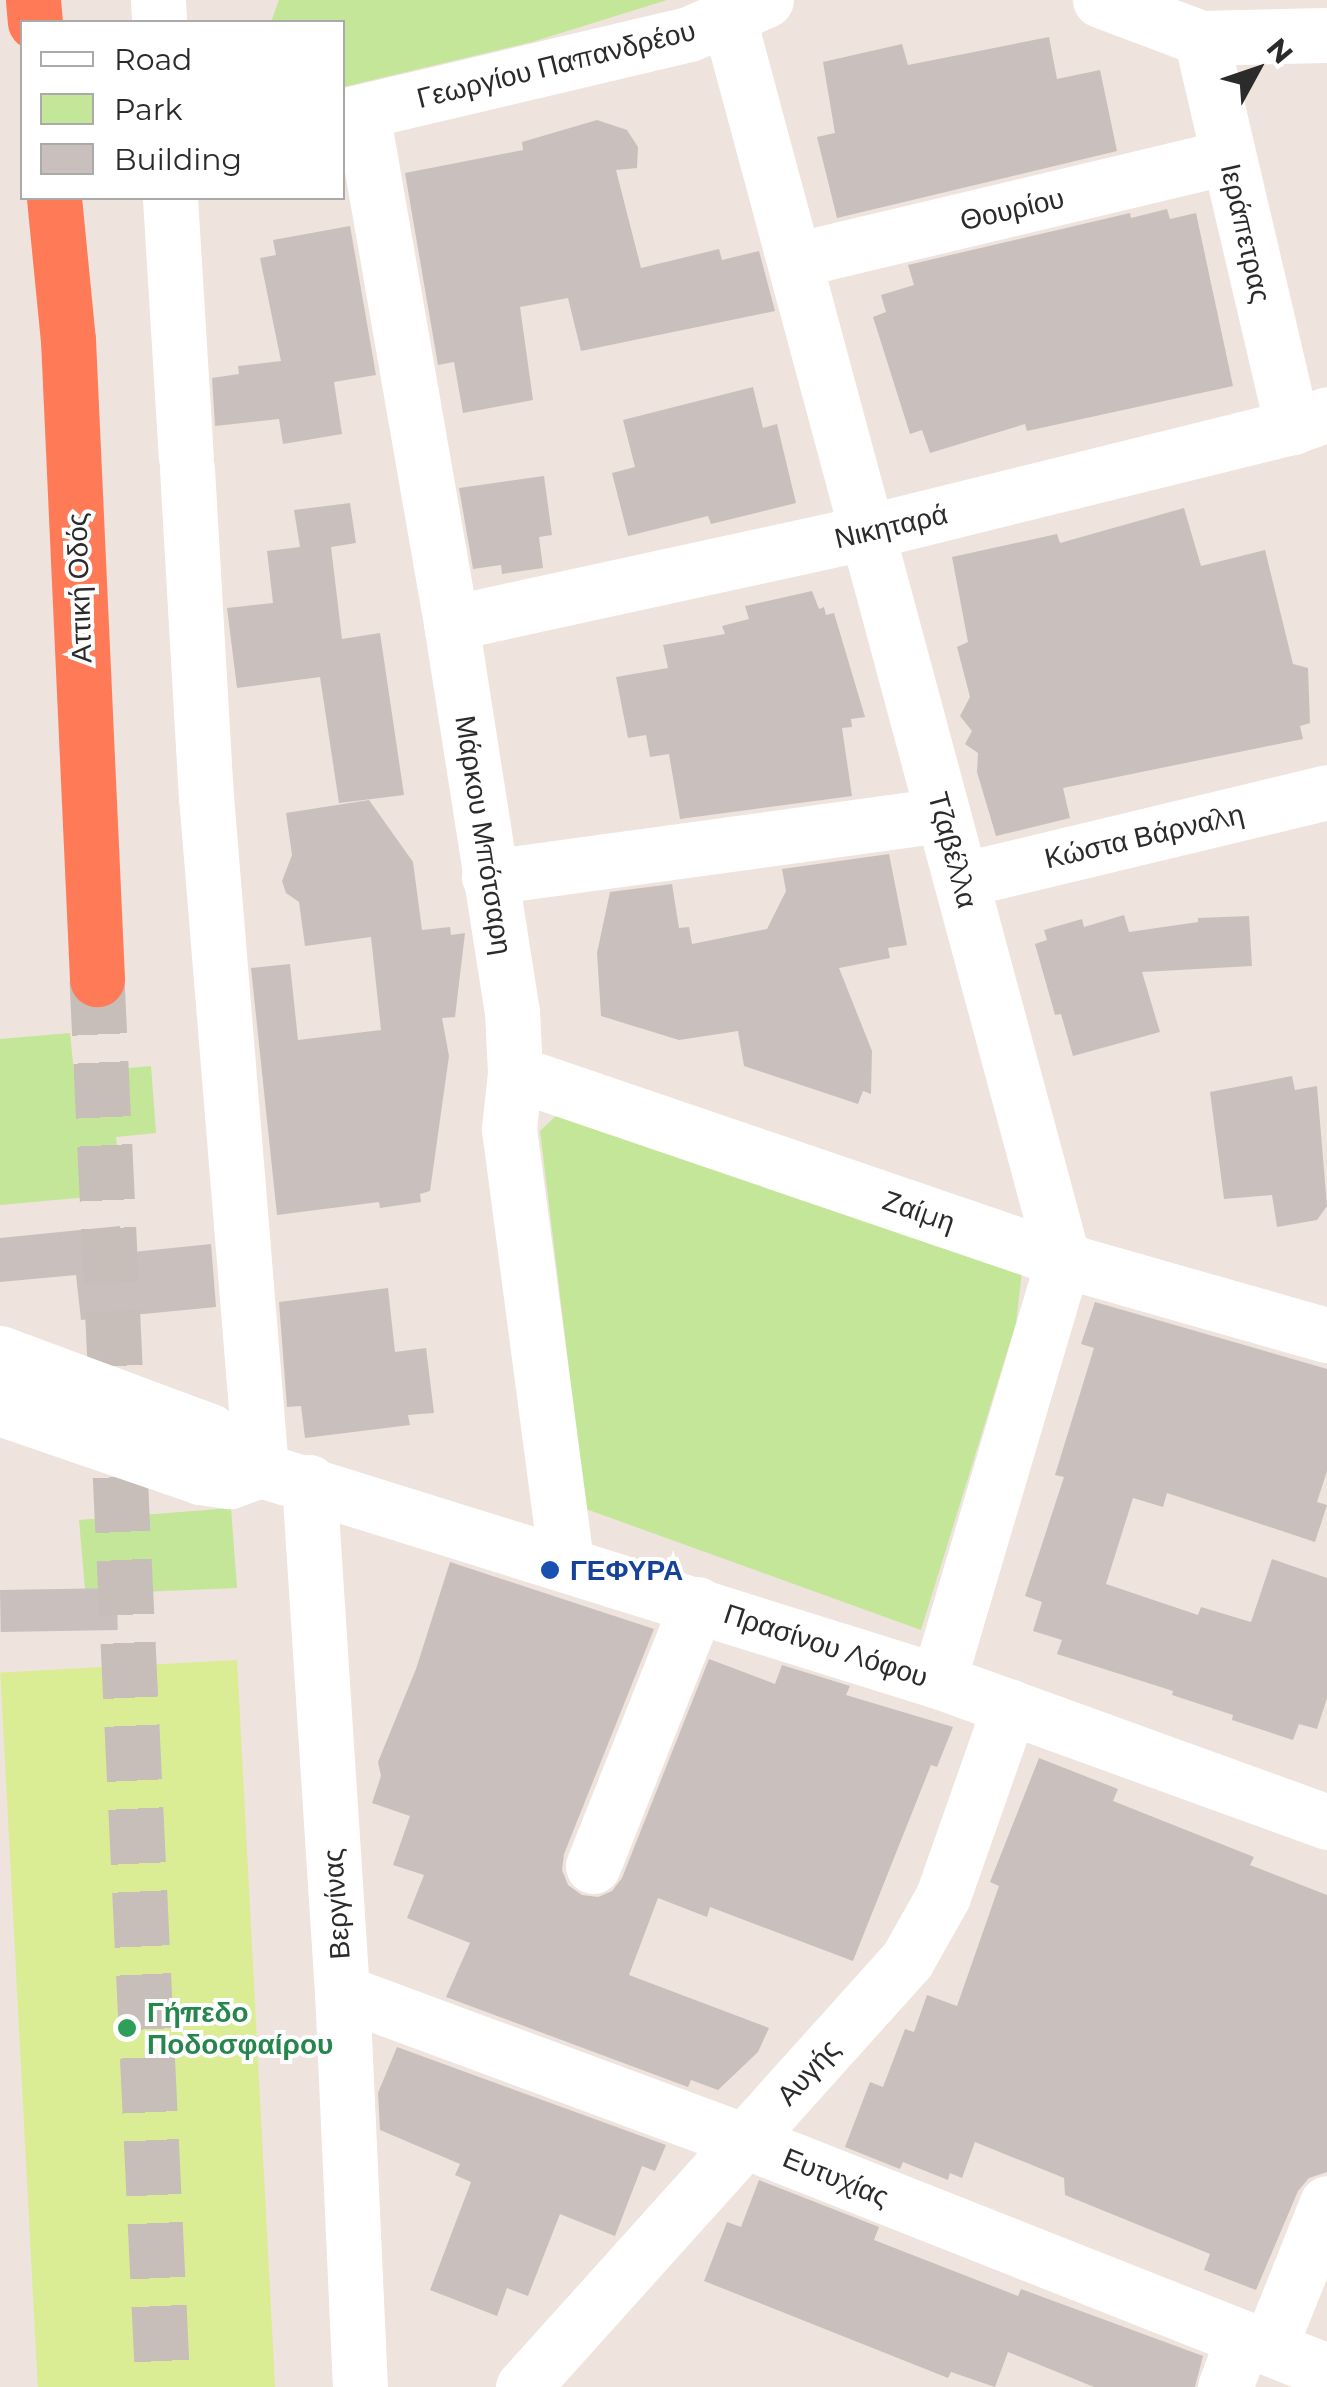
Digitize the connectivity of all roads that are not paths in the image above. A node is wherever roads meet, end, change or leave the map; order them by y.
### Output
1 (1100, 0) edge
2 (747, 8) edge
3 (1327, 35) edge
4 (1201, 38) junction
5 (352, 114) edge
6 (1228, 158) junction
7 (54, 200) edge
8 (170, 200) edge
9 (795, 260) junction
10 (1309, 420) edge
11 (867, 532) junction
12 (451, 623) junction
13 (1327, 792) edge
14 (944, 815) junction
15 (490, 876) junction
16 (961, 880) junction
17 (96, 979) tunnel mouth
18 (514, 1073) junction
19 (1063, 1260) junction
20 (1327, 1335) edge
21 (0, 1353) edge
22 (0, 1408) edge
23 (285, 1476) junction
24 (566, 1562) junction
25 (698, 1604) junction
26 (938, 1681) junction
27 (1010, 1706) junction
28 (1327, 1822) edge
29 (594, 1866) dead end
30 (342, 1992) junction
31 (746, 2142) junction
32 (1327, 2203) edge
33 (1246, 2358) edge
34 (1327, 2371) edge
35 (360, 2387) edge
36 (523, 2387) edge

1 - 4 street
2 - 5 street, Γεωργίου Παπανδρέου
2 - 9 street, Τζαβέλλα
3 - 4 street
4 - 6 street, Ιεράπετρας
5 - 12 street, Μάρκου Μπότσαρη
6 - 9 street, Θουρίου
6 - 10 street, Ιεράπετρας
7 - 17 highway, Αττική Οδός
8 - 23 street, Βεργίνας
9 - 11 street, Τζαβέλλα
10 - 11 street, Νικηταρά
11 - 12 street, Νικηταρά
11 - 14 street, Τζαβέλλα
12 - 15 street, Μάρκου Μπότσαρη
13 - 16 street, Κώστα Βάρναλη
14 - 15 street
14 - 16 street, Τζαβέλλα
15 - 18 street, Μάρκου Μπότσαρη
16 - 19 street, Τζαβέλλα
18 - 19 street, Ζαίμη
18 - 24 street, Μάρκου Μπότσαρη
19 - 20 street, Ζαίμη
19 - 26 street
21 - 23 street, Πρασίνου Λόφου
22 - 23 street, Πρασίνου Λόφου
23 - 24 street, Πρασίνου Λόφου
23 - 30 street, Βεργίνας
24 - 25 street, Πρασίνου Λόφου
25 - 26 street, Πρασίνου Λόφου
25 - 29 street
26 - 27 street, Πρασίνου Λόφου
27 - 28 street, Πρασίνου Λόφου
27 - 31 street, Αυγής
30 - 31 street, Ευτυχίας
30 - 35 street, Βεργίνας
31 - 33 street, Ευτυχίας
31 - 36 street, Αυγής
32 - 33 street
33 - 34 street, Ευτυχίας

